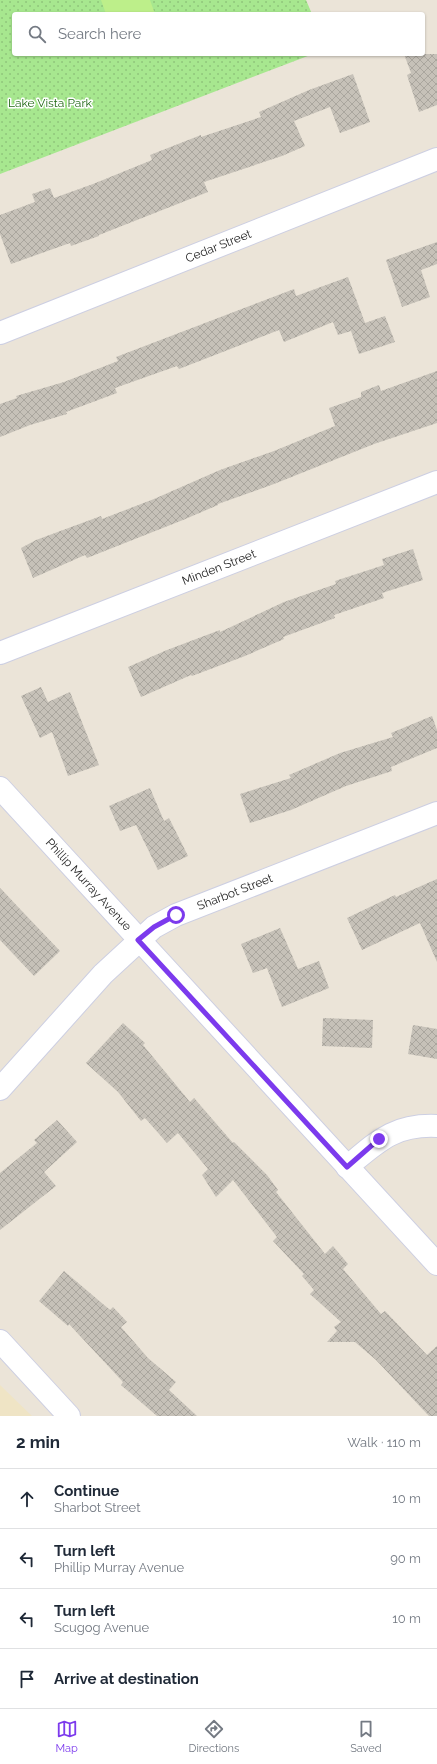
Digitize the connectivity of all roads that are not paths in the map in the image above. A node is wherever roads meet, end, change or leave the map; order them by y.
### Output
1 (437, 159) edge
2 (0, 333) edge
3 (437, 482) edge
4 (0, 653) edge
5 (0, 788) edge
6 (437, 813) edge
7 (138, 940) junction
8 (0, 1089) edge
9 (437, 1126) edge
10 (347, 1167) junction
11 (437, 1264) edge
12 (0, 1341) edge
13 (69, 1416) edge

1 - 2 street, Cedar Street
3 - 4 street, Minden Street
5 - 7 street, Phillip Murray Avenue
6 - 7 street, Sharbot Street
7 - 8 street, Sharbot Street
7 - 10 street, Phillip Murray Avenue
9 - 10 street
10 - 11 street, Phillip Murray Avenue
12 - 13 street

